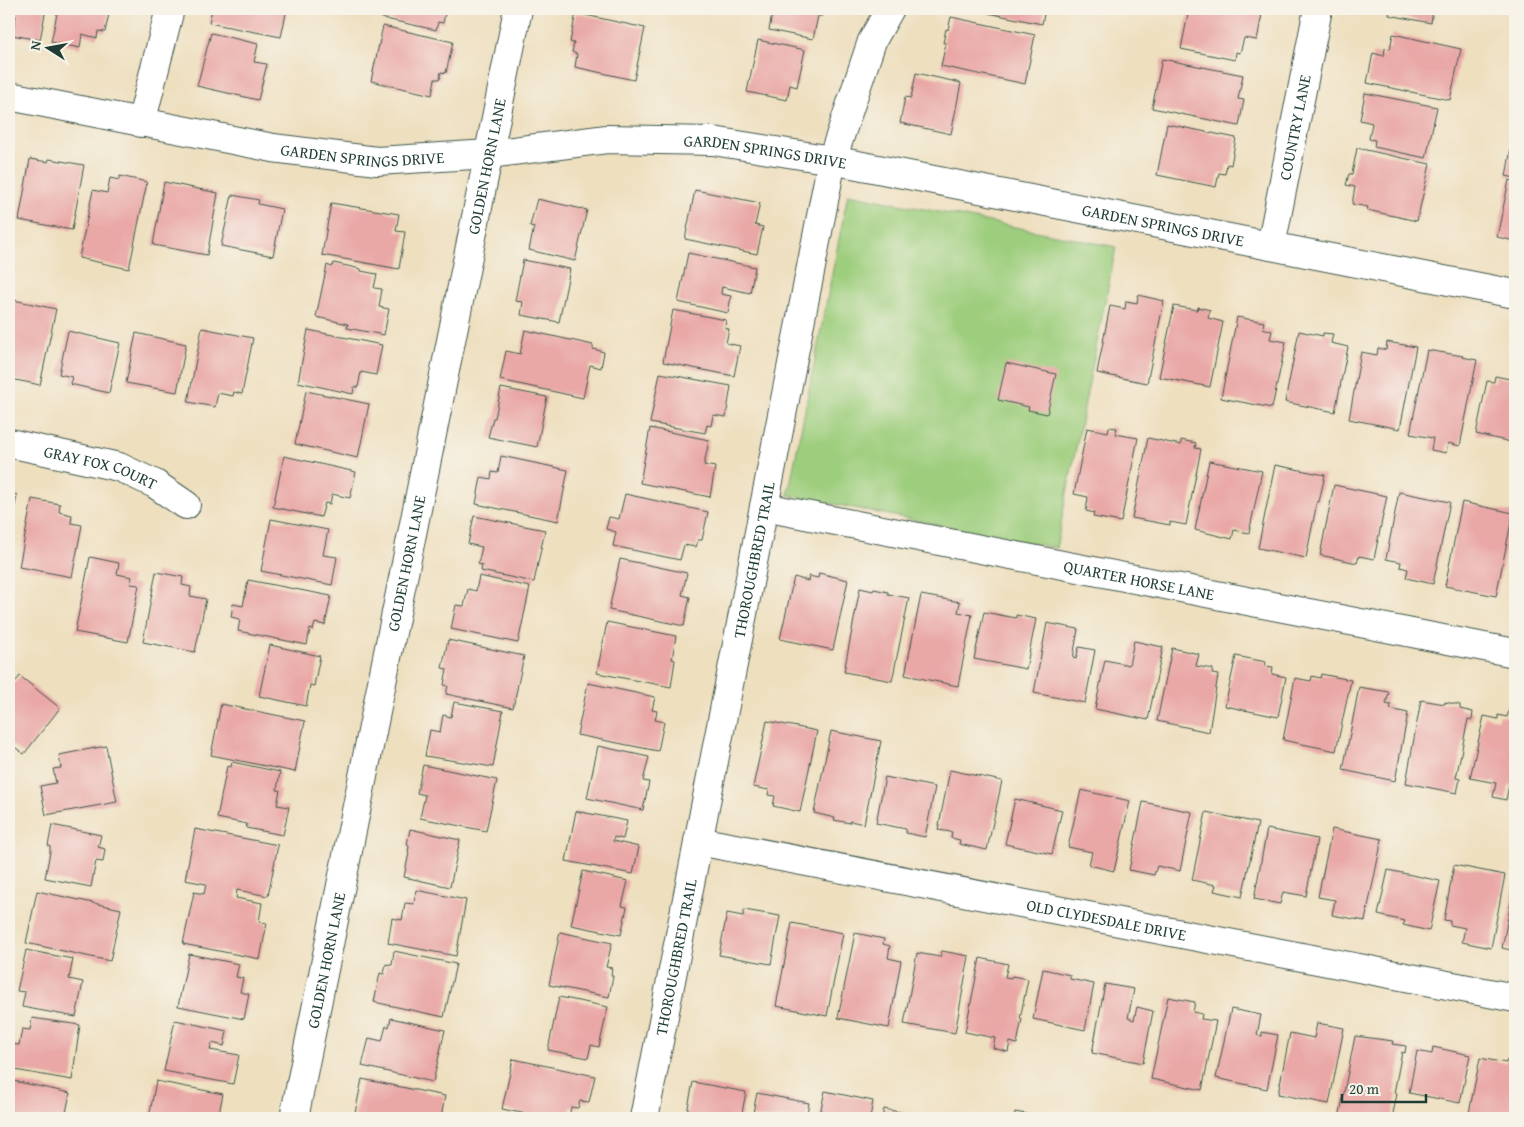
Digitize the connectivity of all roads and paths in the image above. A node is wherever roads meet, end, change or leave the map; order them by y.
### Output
1 (170, 9) edge
2 (518, 9) edge
3 (890, 9) edge
4 (1318, 9) edge
5 (9, 96) edge
6 (141, 123) junction
7 (489, 154) junction
8 (832, 160) junction
9 (1270, 246) junction
10 (1515, 294) edge
11 (9, 443) edge
12 (186, 505) dead end
13 (764, 507) junction
14 (1515, 653) edge
15 (698, 841) junction
16 (1515, 998) edge
17 (294, 1118) edge
18 (644, 1118) edge

1 - 6 street
2 - 7 street, GOLDEN HORN LANE
3 - 8 street, THOROUGHBRED TRAIL
4 - 9 street, COUNTRY LANE
5 - 6 street, GARDEN SPRINGS DRIVE
6 - 7 street, GARDEN SPRINGS DRIVE
7 - 8 street, GARDEN SPRINGS DRIVE
7 - 17 street, GOLDEN HORN LANE
8 - 9 street, GARDEN SPRINGS DRIVE
8 - 13 street, THOROUGHBRED TRAIL
9 - 10 street, GARDEN SPRINGS DRIVE
11 - 12 street, GRAY FOX COURT
13 - 14 street, QUARTER HORSE LANE
13 - 15 street, THOROUGHBRED TRAIL
15 - 16 street, OLD CLYDESDALE DRIVE
15 - 18 street, THOROUGHBRED TRAIL

